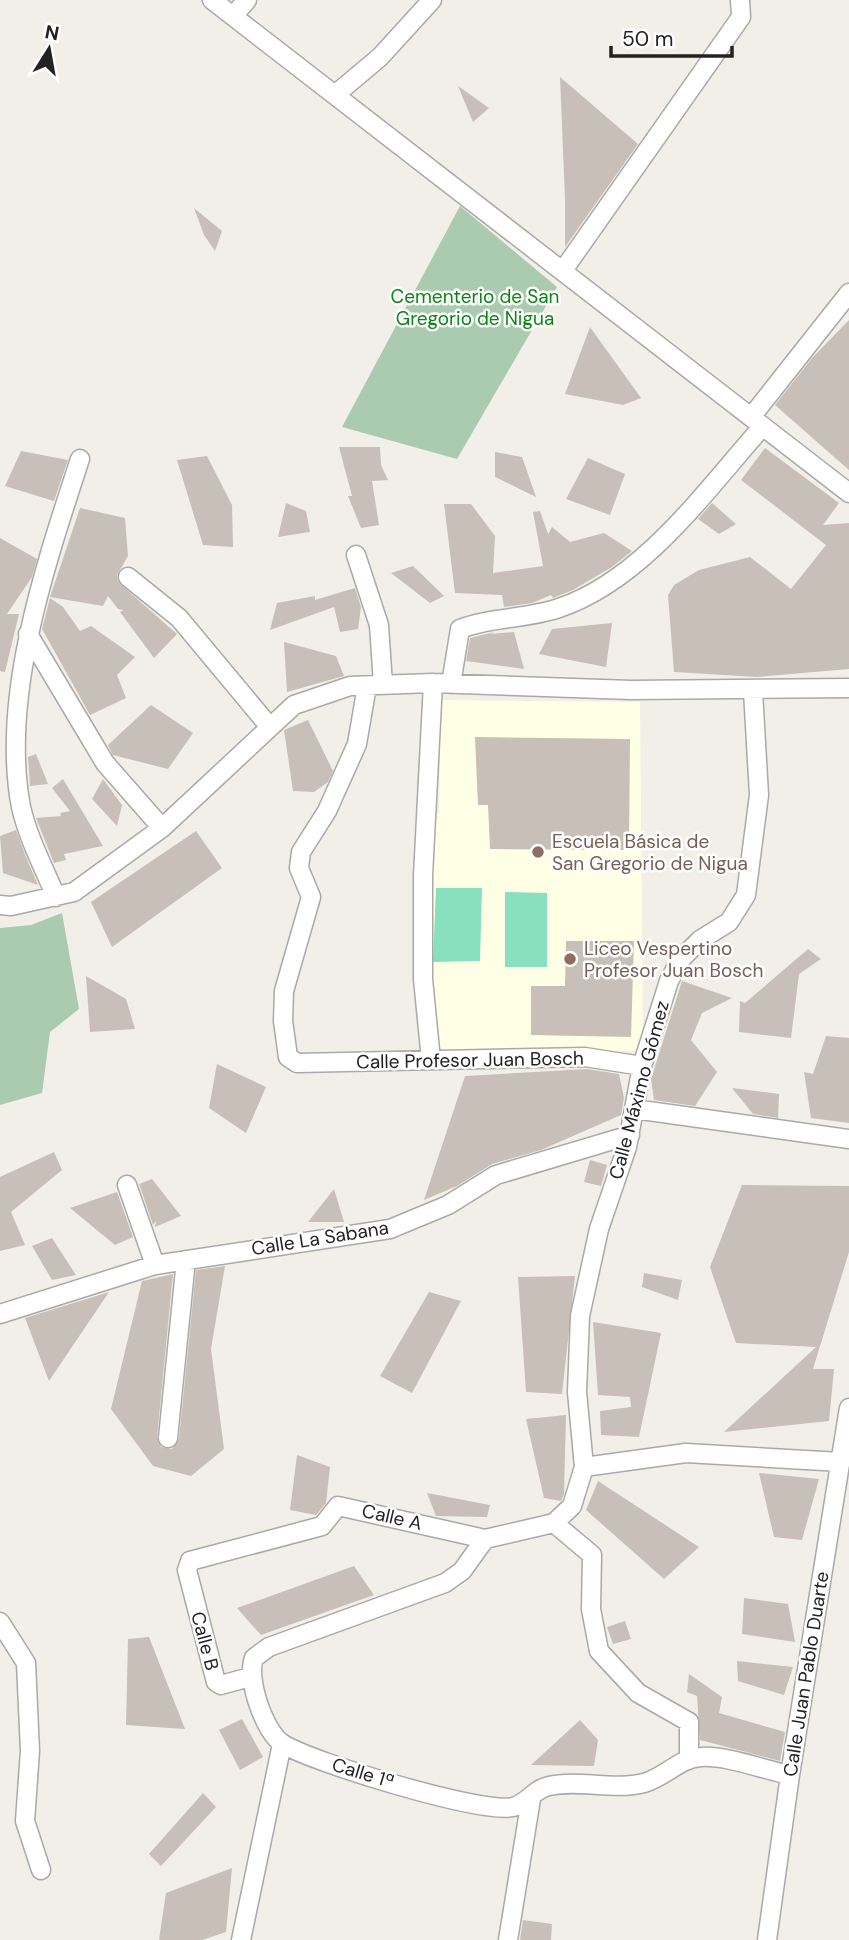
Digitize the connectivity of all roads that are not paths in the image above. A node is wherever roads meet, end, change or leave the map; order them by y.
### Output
1 (212, 0) edge
2 (247, 0) edge
3 (432, 0) edge
4 (740, 0) edge
5 (233, 16) junction
6 (336, 94) junction
7 (564, 269) junction
8 (849, 293) edge
9 (758, 421) junction
10 (80, 459) dead end
11 (849, 493) edge
12 (356, 555) dead end
13 (128, 577) dead end
14 (28, 634) junction
15 (442, 684) junction
16 (375, 686) junction
17 (849, 688) edge
18 (752, 691) junction
19 (268, 726) junction
20 (163, 828) junction
21 (56, 897) junction
22 (0, 905) edge
23 (431, 1060) junction
24 (642, 1066) junction
25 (634, 1109) junction
26 (630, 1135) junction
27 (849, 1139) edge
28 (127, 1185) dead end
29 (187, 1260) junction
30 (155, 1265) junction
31 (0, 1314) edge
32 (849, 1408) edge
33 (168, 1438) dead end
34 (841, 1462) junction
35 (584, 1467) junction
36 (554, 1523) junction
37 (485, 1539) junction
38 (188, 1565) joint
39 (0, 1622) edge
40 (250, 1676) junction
41 (282, 1744) junction
42 (689, 1758) junction
43 (790, 1775) junction
44 (531, 1799) junction
45 (41, 1870) dead end
46 (241, 1940) edge
47 (508, 1940) edge
48 (767, 1940) edge

1 - 5 street
2 - 5 street
3 - 6 street
4 - 7 street
5 - 6 street
6 - 7 street
7 - 9 street
8 - 9 street
9 - 11 street
9 - 15 street
10 - 14 street
12 - 16 street
13 - 19 street
14 - 20 street
14 - 21 street
15 - 16 street
15 - 18 street
15 - 23 street
16 - 19 street
16 - 23 street, Calle Profesor Juan Bosch
17 - 18 street
18 - 24 street, Calle Máximo Gómez
19 - 20 street
20 - 21 street
21 - 22 street
23 - 24 street, Calle Profesor Juan Bosch
24 - 25 street, Calle Máximo Gómez
25 - 26 street, Calle Máximo Gómez
25 - 27 street
26 - 29 street, Calle La Sabana
26 - 35 street, Calle Máximo Gómez
28 - 30 street
29 - 30 street, Calle La Sabana
29 - 33 street
30 - 31 street, Calle La Sabana
32 - 34 street, Calle Juan Pablo Duarte
34 - 35 street
34 - 43 street, Calle Juan Pablo Duarte
35 - 36 street, Calle Máximo Gómez
36 - 37 street
36 - 42 street
37 - 38 street, Calle A
37 - 40 street
38 - 40 street, Calle B
39 - 45 street
40 - 41 street
41 - 44 street, Calle 1ª
41 - 46 street
42 - 43 street
42 - 44 street, Calle 1ª
43 - 48 street, Calle Juan Pablo Duarte
44 - 47 street

